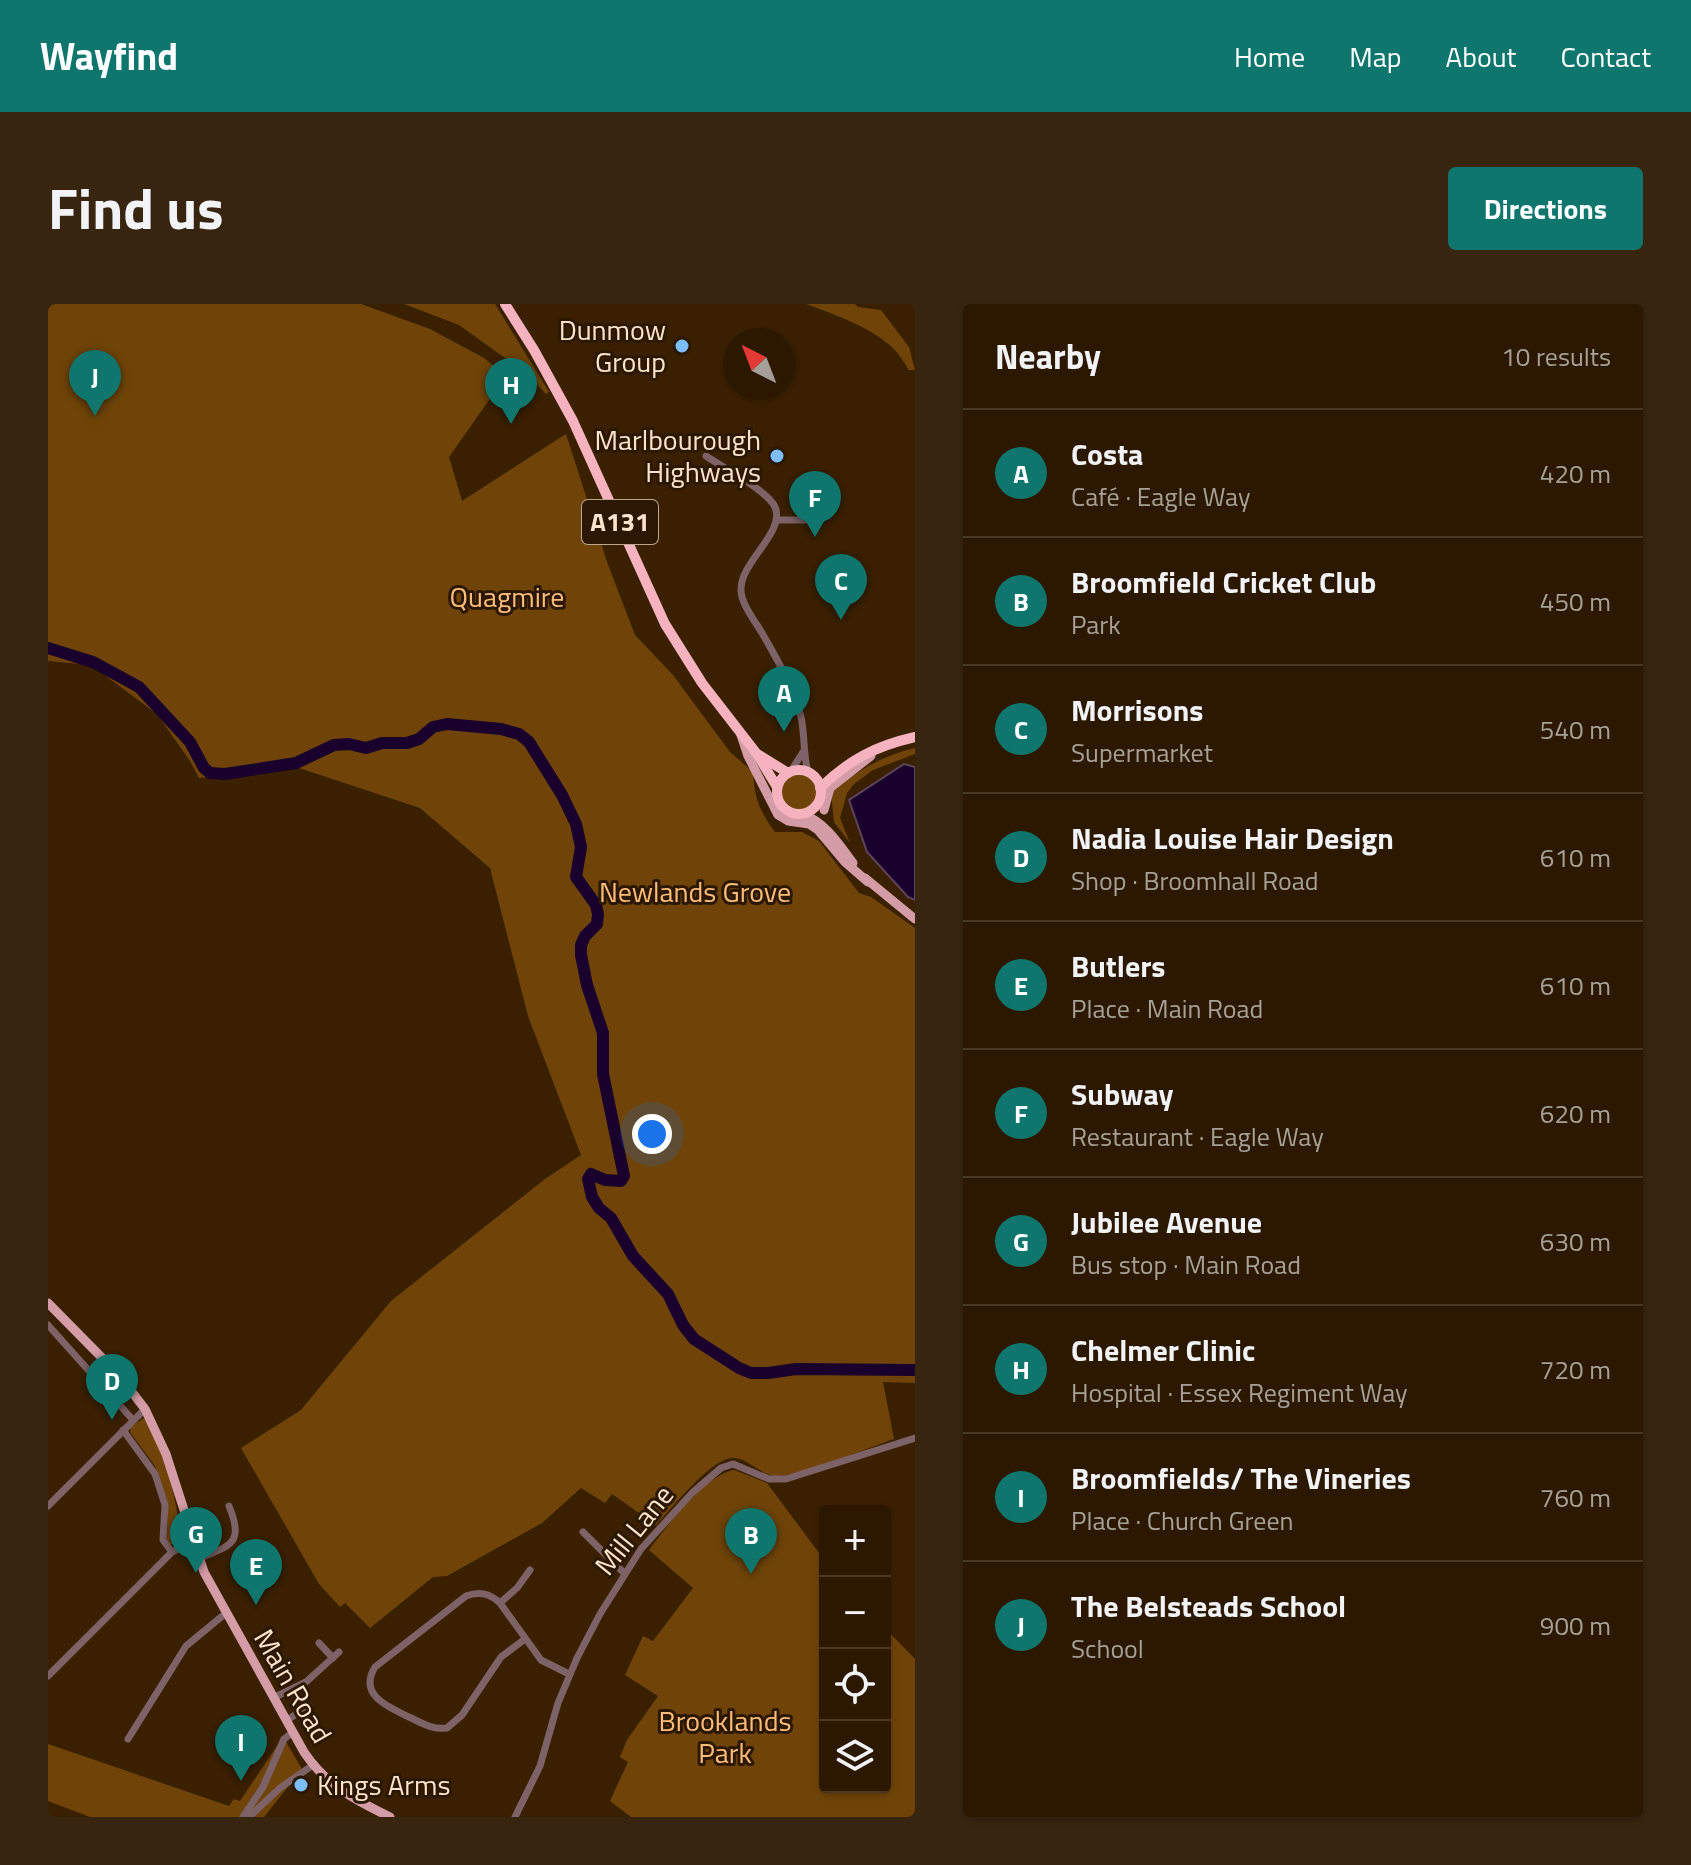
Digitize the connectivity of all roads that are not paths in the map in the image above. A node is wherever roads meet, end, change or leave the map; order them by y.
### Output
1 (505, 304) edge
2 (706, 456) dead end
3 (777, 520) junction
4 (806, 520) dead end
5 (741, 735) junction
6 (913, 738) edge
7 (803, 752) junction
8 (757, 754) junction
9 (837, 770) junction
10 (789, 772) junction
11 (810, 774) junction
12 (777, 787) junction
13 (821, 799) junction
14 (803, 814) junction
15 (832, 835) junction
16 (868, 882) junction
17 (915, 919) edge
18 (48, 1303) edge
19 (48, 1325) edge
20 (145, 1409) junction
21 (133, 1420) junction
22 (123, 1430) junction
23 (915, 1438) edge
24 (48, 1506) edge
25 (229, 1506) dead end
26 (583, 1532) dead end
27 (193, 1542) junction
28 (172, 1552) junction
29 (198, 1559) junction
30 (530, 1570) dead end
31 (624, 1573) junction
32 (500, 1603) junction
33 (226, 1613) junction
34 (525, 1639) junction
35 (319, 1643) dead end
36 (569, 1674) junction
37 (48, 1676) edge
38 (275, 1697) junction
39 (309, 1706) dead end
40 (287, 1720) junction
41 (293, 1732) junction
42 (128, 1739) dead end
43 (313, 1765) junction
44 (286, 1783) junction
45 (263, 1787) junction
46 (246, 1817) edge
47 (390, 1817) edge
48 (515, 1817) edge

1 - 5 highway, A131
2 - 3 street
3 - 4 street
3 - 7 street
5 - 8 highway, A131
5 - 16 main road
6 - 9 highway
6 - 13 main road
7 - 10 street
7 - 11 street
8 - 10 highway, A131
8 - 12 highway, A131
9 - 11 highway
9 - 13 highway
10 - 11 highway
10 - 12 highway
11 - 13 highway
12 - 14 highway
13 - 14 highway
13 - 15 main road
14 - 15 main road
15 - 16 main road
16 - 17 main road
18 - 20 main road, Main Road
19 - 21 street
20 - 21 street
20 - 27 main road, Main Road
21 - 22 street
22 - 24 street
22 - 28 street
23 - 31 street, Mill Lane
25 - 29 street
26 - 31 street
27 - 28 street
27 - 29 main road, Main Road
28 - 37 street
29 - 33 main road, Main Road
30 - 32 street
31 - 36 street, Mill Lane
32 - 34 street
32 - 34 street
33 - 38 main road, Main Road
33 - 42 street
34 - 36 street
35 - 38 street
36 - 48 street, Mill Lane
38 - 40 main road, Main Road
39 - 40 street
40 - 41 main road, Main Road
41 - 43 main road, Main Road
41 - 45 street
43 - 44 street
43 - 47 main road, Main Road
44 - 45 street
44 - 46 street
45 - 46 street

